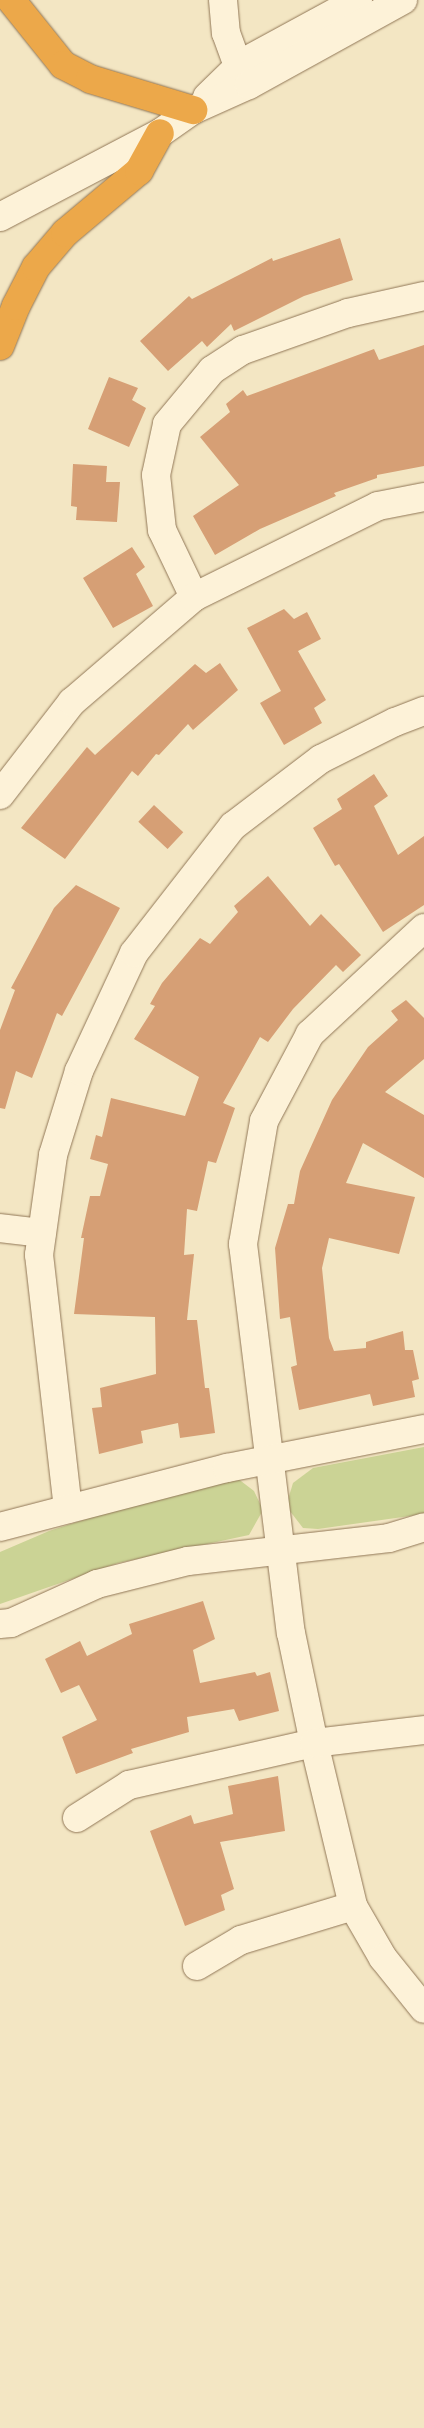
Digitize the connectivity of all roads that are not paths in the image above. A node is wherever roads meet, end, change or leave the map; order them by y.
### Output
1 (11, 0) edge
2 (223, 0) edge
3 (358, 0) edge
4 (403, 0) edge
5 (242, 63) junction
6 (193, 110) junction
7 (160, 133) junction
8 (8, 213) edge
9 (424, 296) edge
10 (0, 346) edge
11 (424, 497) edge
12 (194, 597) junction
13 (424, 711) edge
14 (0, 795) edge
15 (424, 928) edge
16 (0, 1228) edge
17 (42, 1233) junction
18 (424, 1429) edge
19 (268, 1460) junction
20 (68, 1509) junction
21 (0, 1527) edge
22 (424, 1527) edge
23 (280, 1550) junction
24 (0, 1624) edge
25 (424, 1730) edge
26 (314, 1743) junction
27 (77, 1818) dead end
28 (353, 1906) junction
29 (197, 1966) dead end
30 (424, 2009) edge

1 - 6 highway
2 - 5 street
3 - 5 street
4 - 6 street
5 - 6 street
6 - 7 street
7 - 8 street
7 - 10 highway
9 - 12 street
11 - 12 street
12 - 14 street
13 - 17 street
15 - 19 street
16 - 17 street
17 - 20 street
18 - 19 street
19 - 20 street
19 - 23 street
20 - 21 street
22 - 23 street
23 - 24 street
23 - 26 street
25 - 26 street
26 - 27 street
26 - 28 street
28 - 29 street
28 - 30 street

